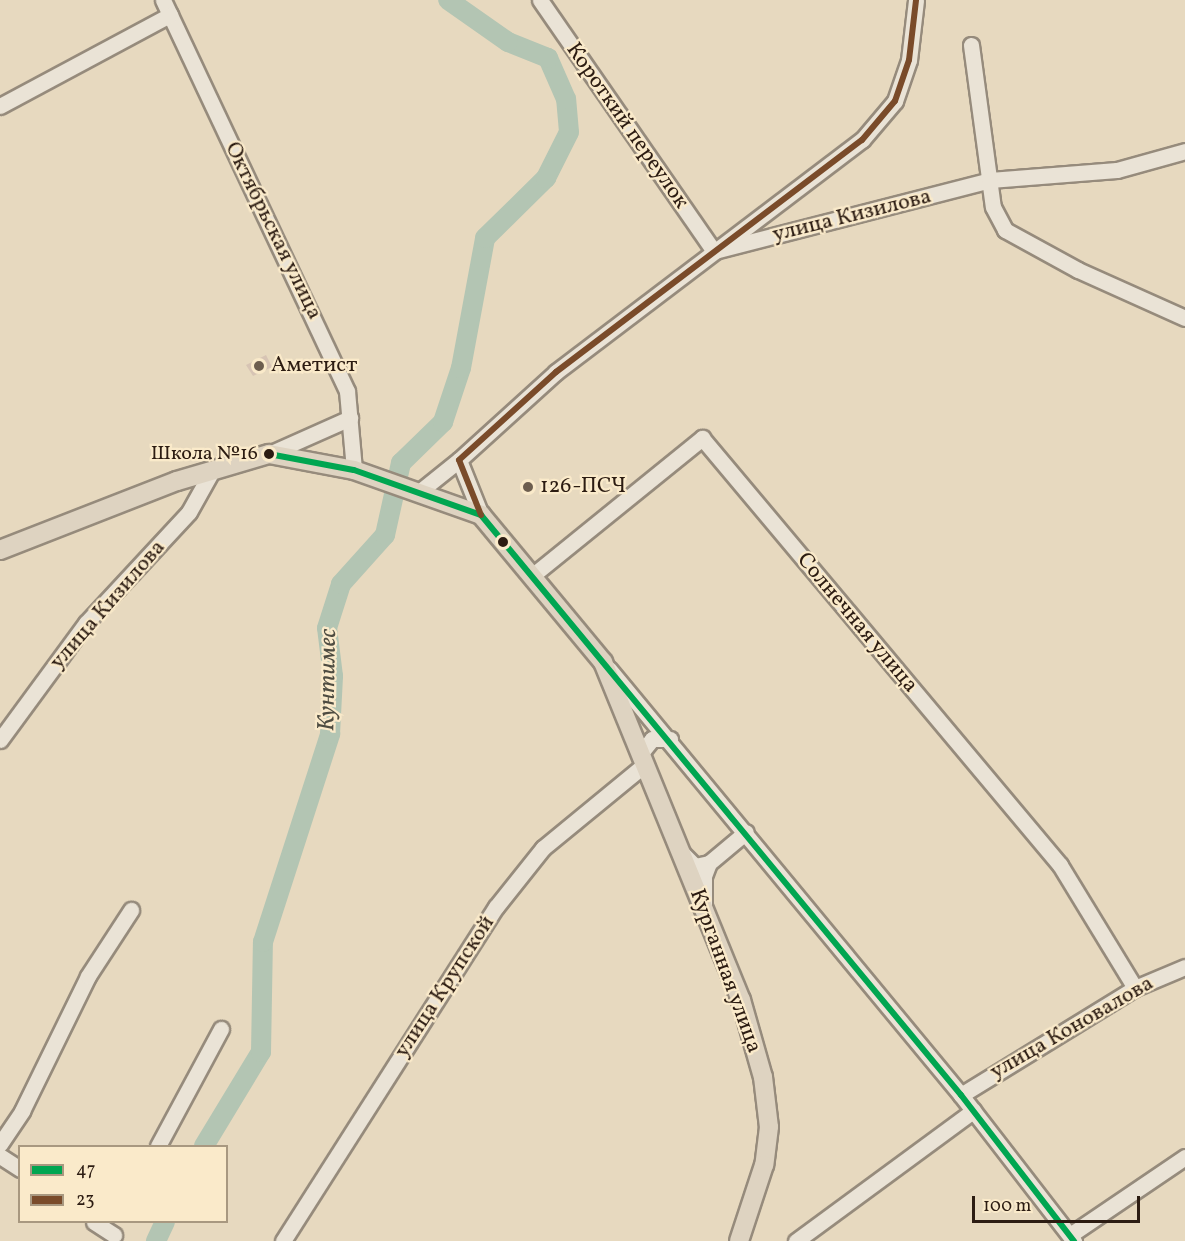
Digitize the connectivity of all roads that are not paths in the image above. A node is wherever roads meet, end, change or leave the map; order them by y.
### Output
1 (163, 0) edge
2 (540, 0) edge
3 (916, 0) edge
4 (170, 15) junction
5 (971, 45) dead end
6 (0, 106) edge
7 (1185, 151) edge
8 (990, 180) junction
9 (714, 251) junction
10 (1185, 318) edge
11 (350, 418) junction
12 (269, 454) junction
13 (459, 460) junction
14 (213, 469) junction
15 (354, 470) junction
16 (418, 492) junction
17 (481, 514) junction
18 (0, 550) edge
19 (533, 575) junction
20 (603, 662) junction
21 (670, 739) junction
22 (0, 740) edge
23 (642, 760) junction
24 (746, 832) junction
25 (676, 843) junction
26 (710, 863) junction
27 (131, 910) dead end
28 (706, 913) junction
29 (1185, 967) edge
30 (1135, 988) junction
31 (221, 1029) dead end
32 (961, 1095) junction
33 (973, 1111) junction
34 (0, 1144) edge
35 (159, 1145) edge
36 (0, 1156) edge
37 (1185, 1157) edge
38 (18, 1168) edge
39 (98, 1223) edge
40 (115, 1233) edge
41 (1072, 1238) edge
42 (283, 1241) edge
43 (739, 1241) edge
44 (796, 1241) edge

1 - 4 street, Октябрьская улица
2 - 9 street, Короткий переулок
3 - 9 street, улица Кизилова
4 - 6 street
4 - 11 street, Октябрьская улица
5 - 8 street
7 - 8 street, улица Кизилова
8 - 9 street, улица Кизилова
8 - 10 street
9 - 13 street, улица Кизилова
11 - 12 street
11 - 15 street, Октябрьская улица
12 - 14 main road
12 - 15 main road
13 - 16 street, улица Кизилова
13 - 17 street
14 - 18 main road
14 - 22 street, улица Кизилова
15 - 16 main road
16 - 17 main road
17 - 19 main road
19 - 20 main road
19 - 30 street, Солнечная улица
20 - 21 street
20 - 23 main road, Курганная улица
21 - 23 street, улица Крупской
21 - 24 street
23 - 25 main road, Курганная улица
23 - 42 street, улица Крупской
24 - 26 street, Курганная улица
24 - 32 street
25 - 26 street, Курганная улица
25 - 28 main road, Курганная улица
26 - 28 street
27 - 34 street
28 - 43 main road, Курганная улица
29 - 30 street, улица Коновалова
30 - 32 street, улица Коновалова
31 - 35 street
32 - 33 street
33 - 41 street
33 - 44 street
36 - 38 street
37 - 41 street
39 - 40 street

